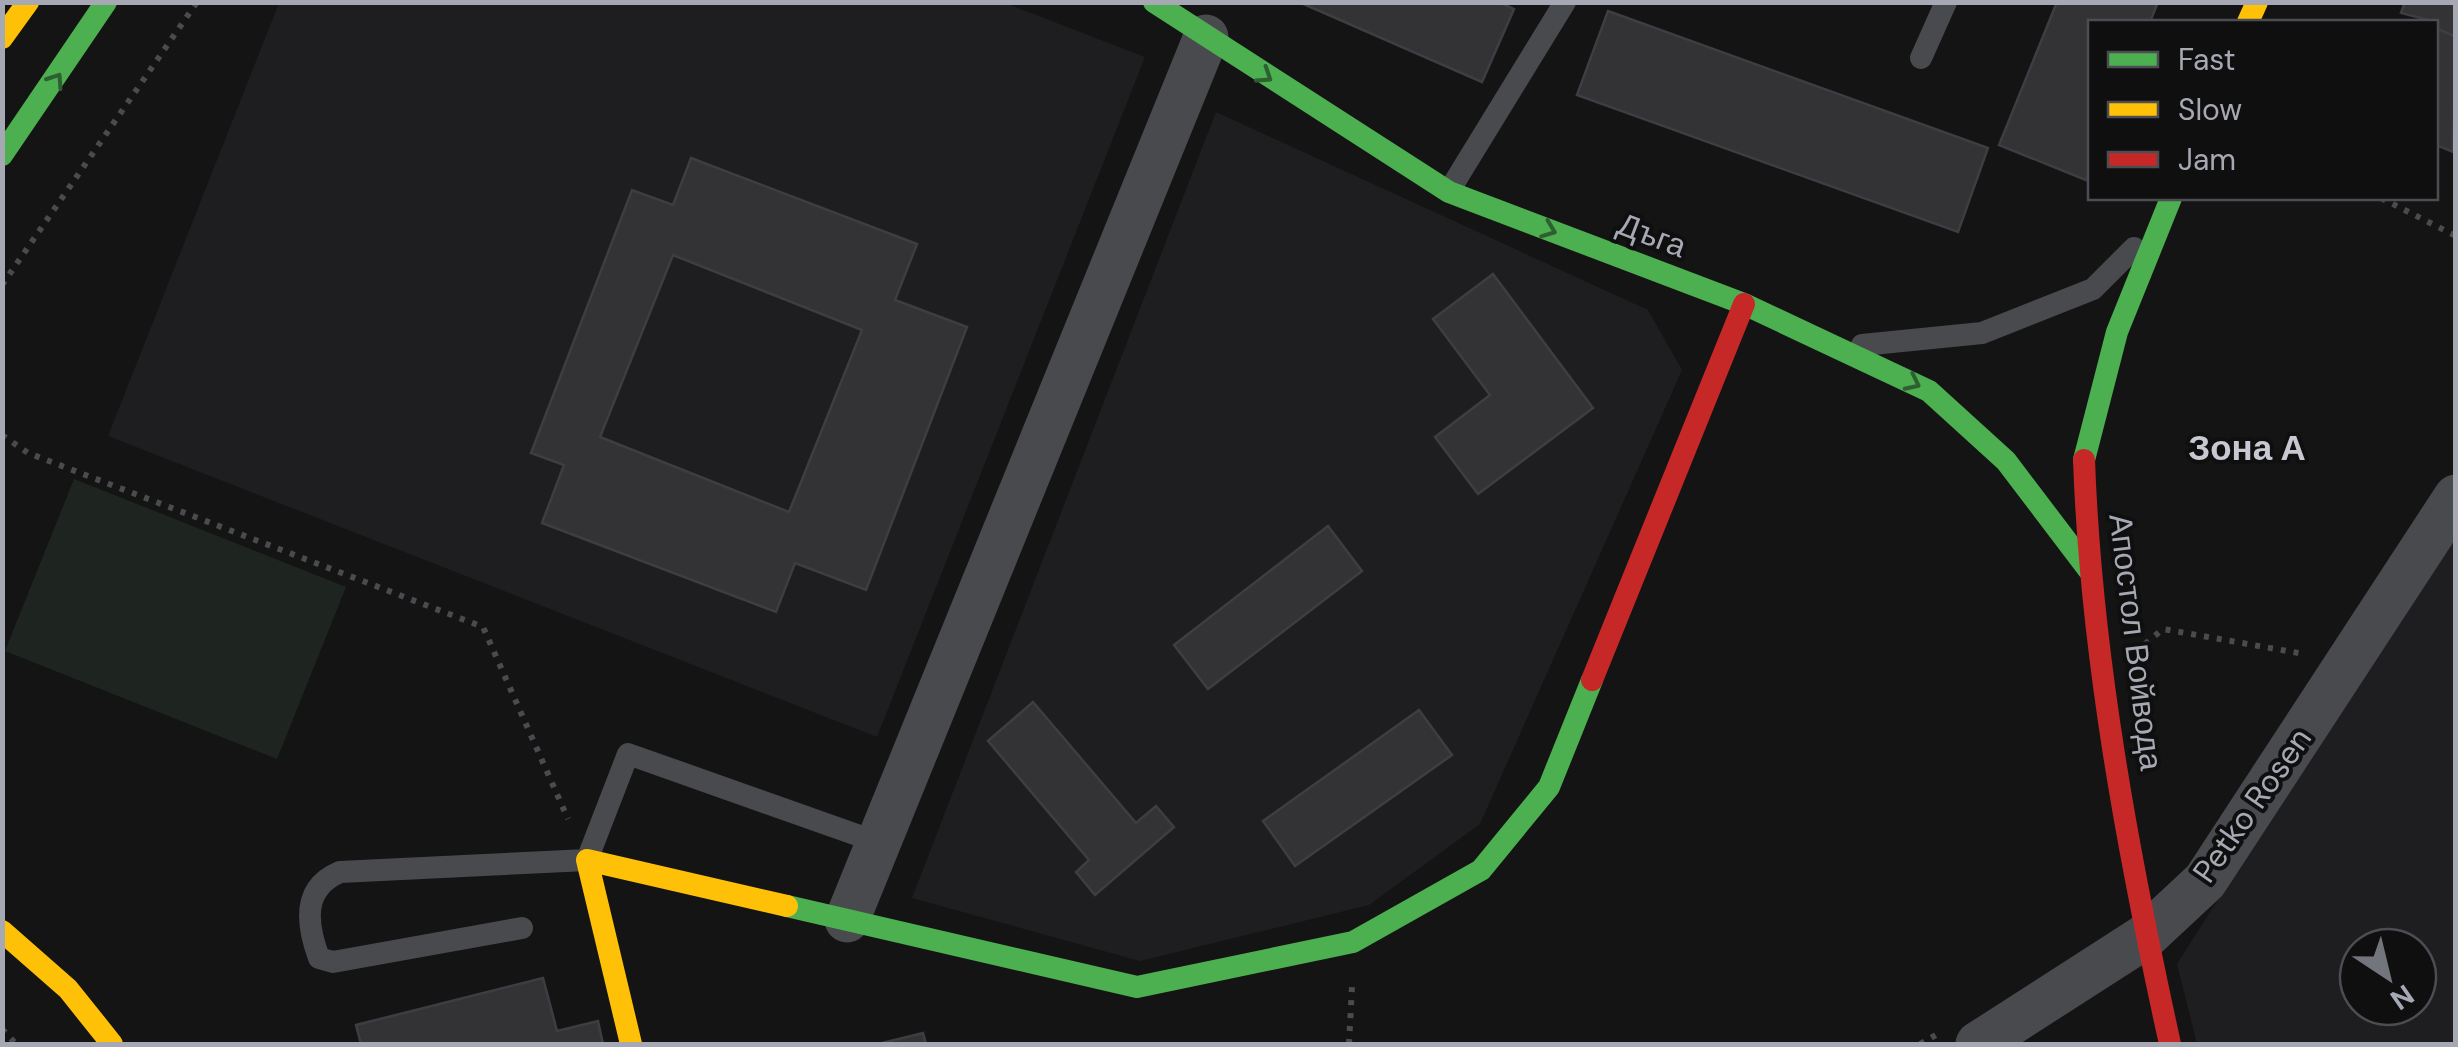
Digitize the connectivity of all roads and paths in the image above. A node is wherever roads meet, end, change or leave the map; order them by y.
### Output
1 (28, 2) edge
2 (106, 2) edge
3 (197, 2) edge
4 (1154, 2) edge
5 (1565, 2) edge
6 (1946, 2) edge
7 (1206, 37) junction
8 (2, 38) edge
9 (1921, 58) dead end
10 (2, 155) edge
11 (1448, 192) junction
12 (2171, 200) edge
13 (2385, 200) edge
14 (2161, 221) junction
15 (2456, 236) edge
16 (2, 285) edge
17 (1744, 304) junction
18 (1840, 347) junction
19 (2, 434) edge
20 (2456, 497) edge
21 (2088, 570) junction
22 (2350, 662) junction
23 (2104, 678) junction
24 (877, 842) junction
25 (586, 860) junction
26 (848, 920) junction
27 (522, 928) dead end
28 (2, 931) edge
29 (2146, 936) junction
30 (2, 1030) edge
31 (16, 1044) edge
32 (112, 1044) edge
33 (632, 1044) edge
34 (1978, 1044) edge
35 (2170, 1044) edge

1 - 8 street
10 -> 2 street
3 - 16 path
4 - 7 street, Дъга
5 - 11 lane
6 - 9 lane
7 -> 11 street, Дъга
7 - 24 street
11 -> 17 street, Дъга
12 - 14 street, Апостол Войвода
13 - 15 path
14 - 18 lane
14 - 21 street, Апостол Войвода
17 - 18 street, Дъга
17 - 26 street
18 -> 21 street, Дъга
19 - 25 path
20 - 22 street, Petko Rosen
21 - 23 street, Апостол Войвода
22 - 23 path
22 - 29 street, Petko Rosen
23 - 29 street, Апостол Войвода
24 - 25 lane
24 - 26 street
25 - 26 street
25 - 27 lane
25 - 33 street
28 - 32 street
29 - 34 street, Petko Rosen
29 - 35 street, Апостол Войвода
30 - 31 path

